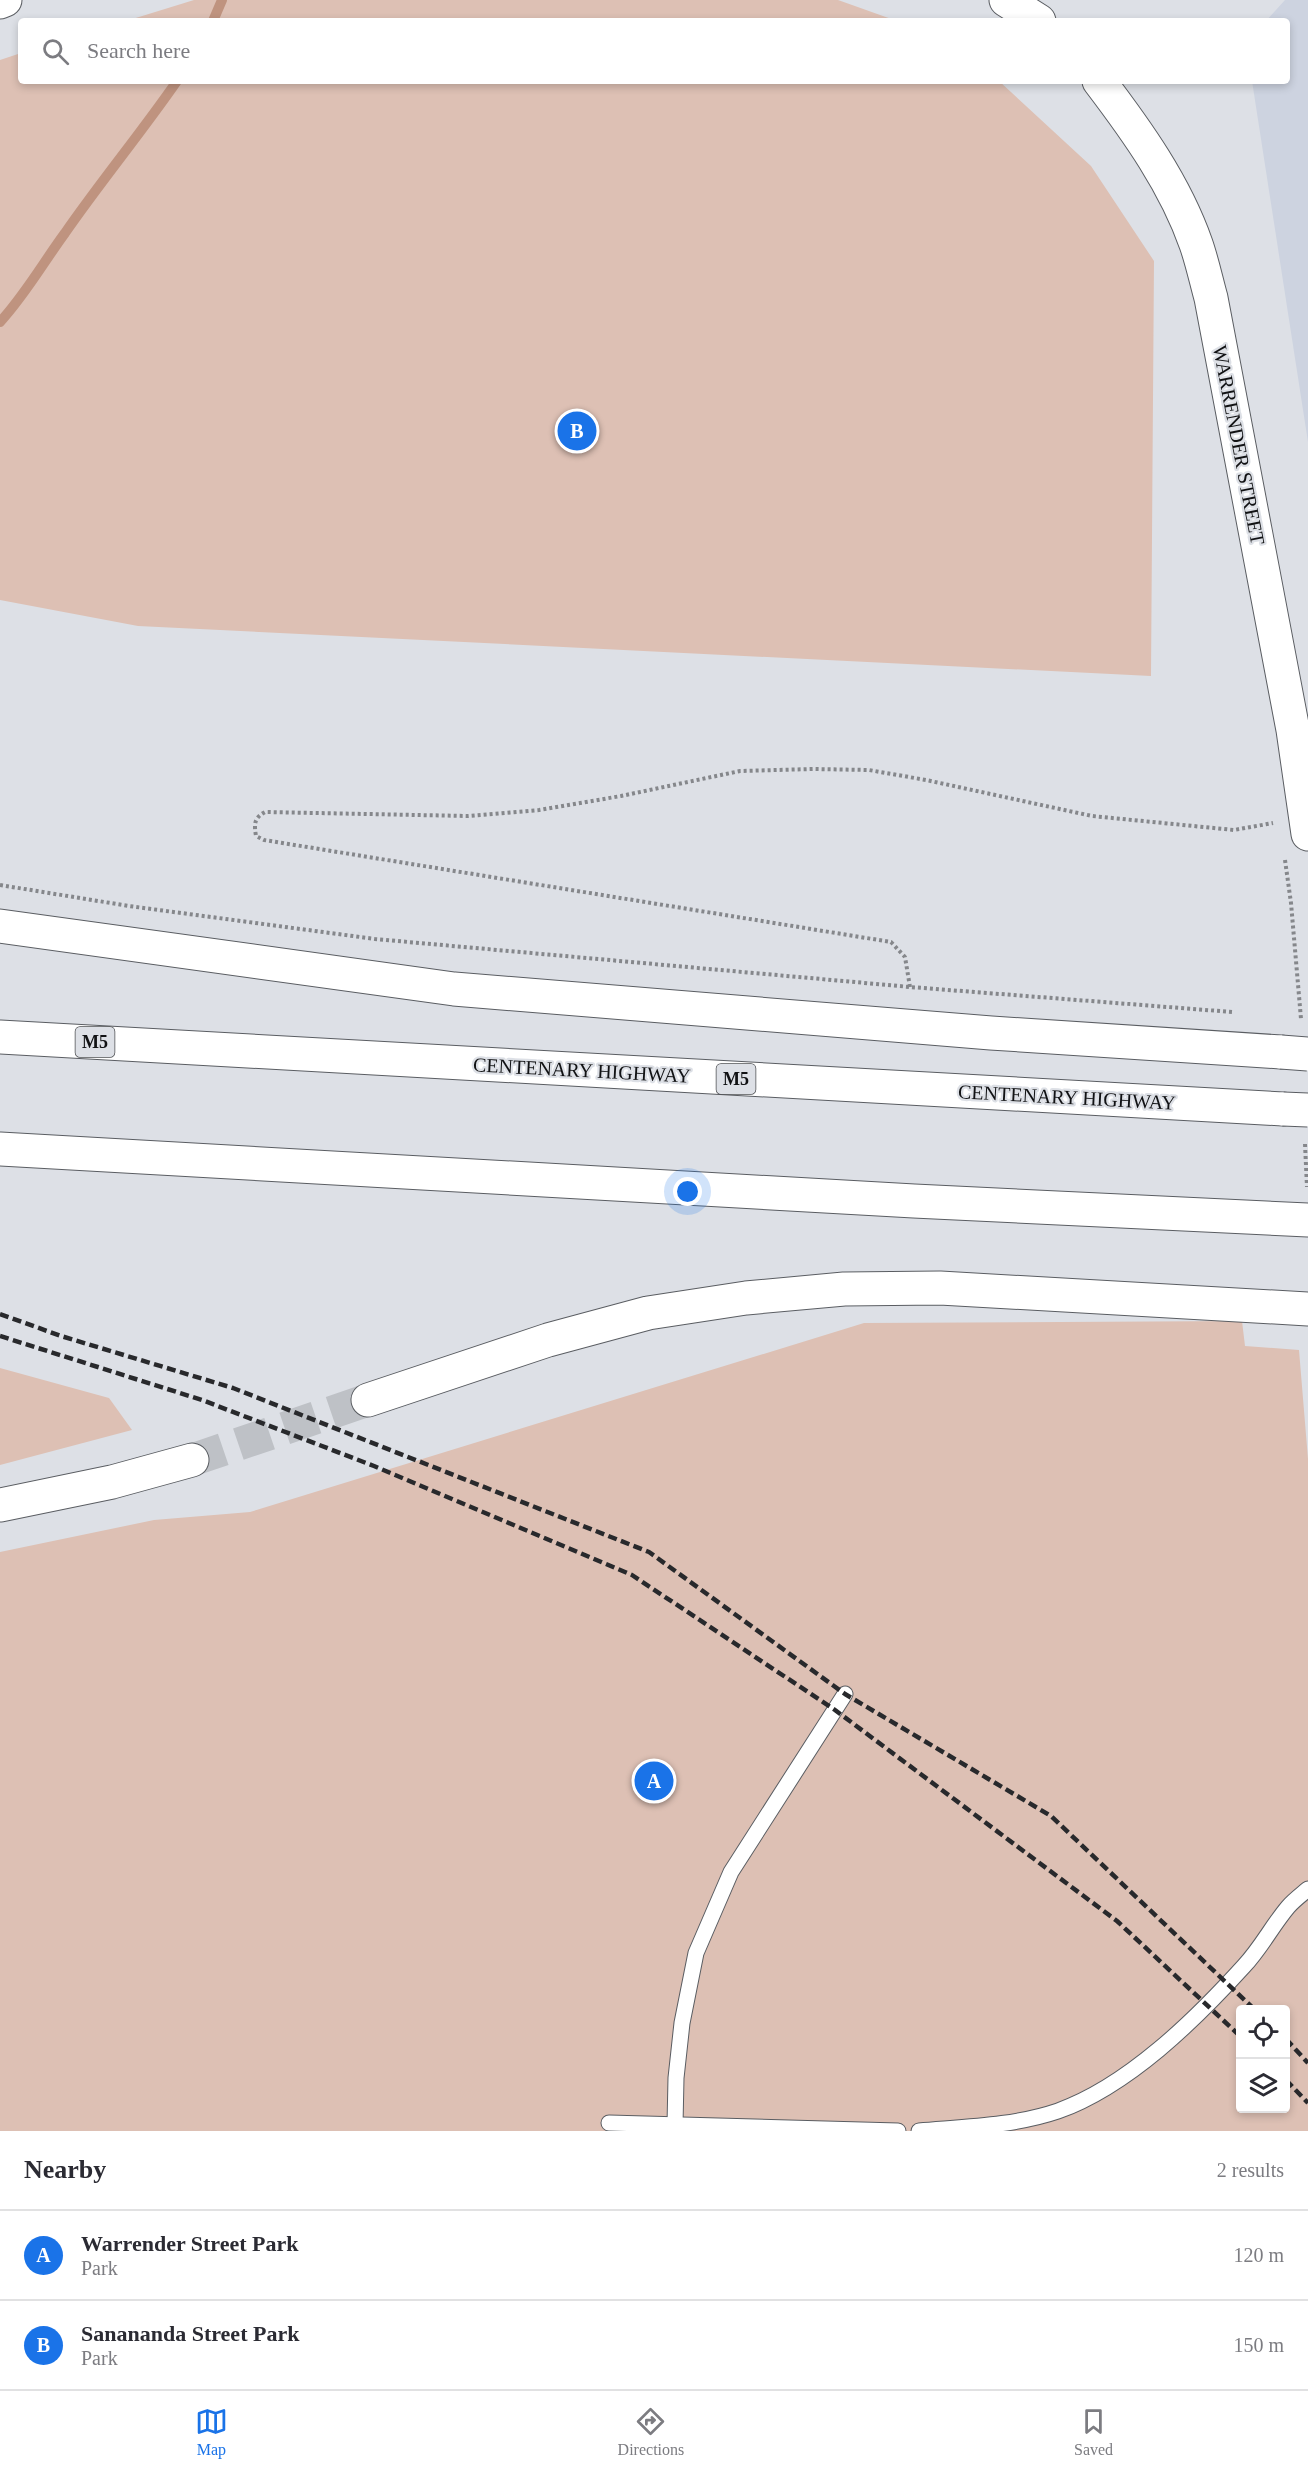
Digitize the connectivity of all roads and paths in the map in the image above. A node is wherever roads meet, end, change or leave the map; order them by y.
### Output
1 (5, 0) edge
2 (1006, 0) edge
3 (0, 2) edge
4 (1034, 18) edge
5 (1101, 84) edge
6 (1294, 828) edge
7 (1284, 857) dead end
8 (0, 885) edge
9 (0, 926) edge
10 (910, 987) junction
11 (1232, 1012) dead end
12 (1301, 1022) dead end
13 (0, 1037) edge
14 (1294, 1053) edge
15 (1299, 1119) edge
16 (0, 1149) edge
17 (1301, 1211) edge
18 (1301, 1308) edge
19 (368, 1400) tunnel mouth
20 (192, 1460) tunnel mouth
21 (0, 1505) edge
22 (845, 1694) dead end
23 (1308, 1888) edge
24 (609, 2123) dead end
25 (675, 2125) junction
26 (898, 2131) edge
27 (919, 2131) edge

1 - 3 main road
2 - 4 main road
5 - 6 main road, WARRENDER STREET
6 - 10 path
7 - 12 path
8 - 10 path
9 - 14 main road
10 - 11 path
13 - 15 main road, CENTENARY HIGHWAY / M5
15 - 17 path
16 - 17 main road
18 - 19 main road
20 - 21 main road
22 - 25 lane
23 - 27 lane
24 - 25 lane
25 - 26 lane

